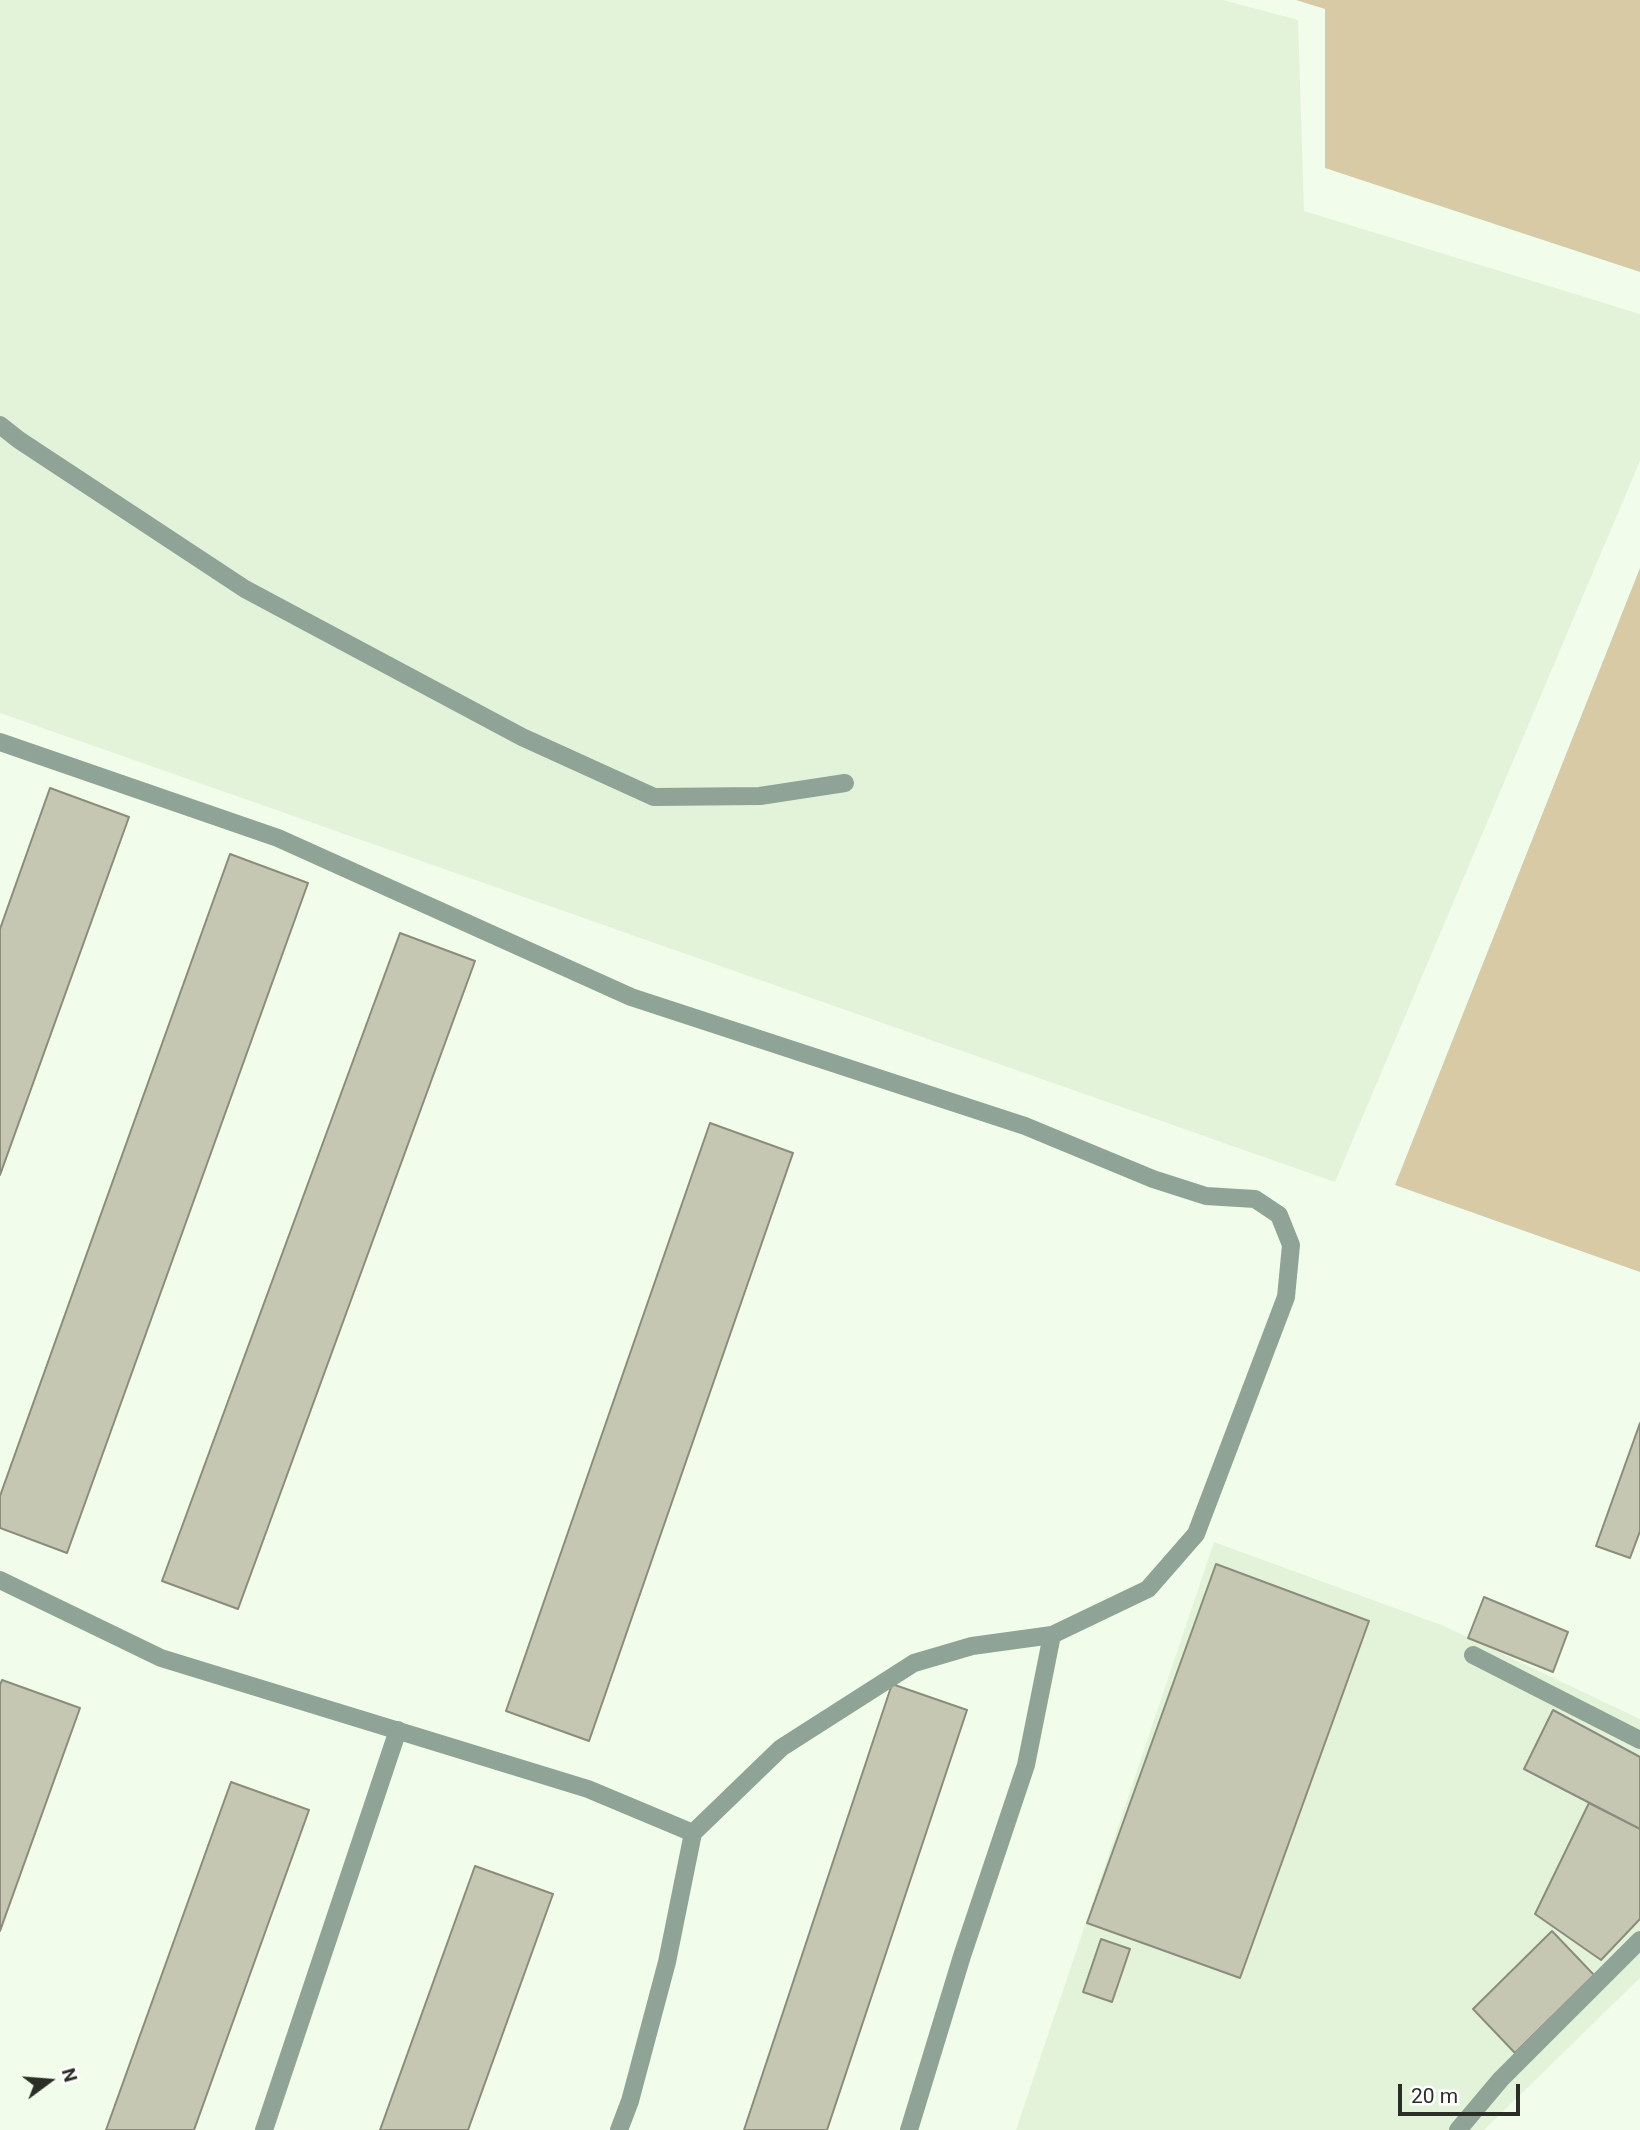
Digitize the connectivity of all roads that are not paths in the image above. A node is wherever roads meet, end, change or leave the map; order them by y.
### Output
1 (0, 425) edge
2 (0, 742) edge
3 (845, 783) dead end
4 (0, 1580) edge
5 (1052, 1635) junction
6 (1473, 1656) dead end
7 (398, 1730) junction
8 (1640, 1740) edge
9 (692, 1833) junction
10 (1640, 1940) edge
11 (264, 2130) edge
12 (619, 2130) edge
13 (909, 2130) edge
14 (1458, 2130) edge

1 - 3 street
2 - 5 street
4 - 7 street
5 - 9 street
5 - 13 street
6 - 8 street
7 - 9 street
7 - 11 street
9 - 12 street
10 - 14 street

